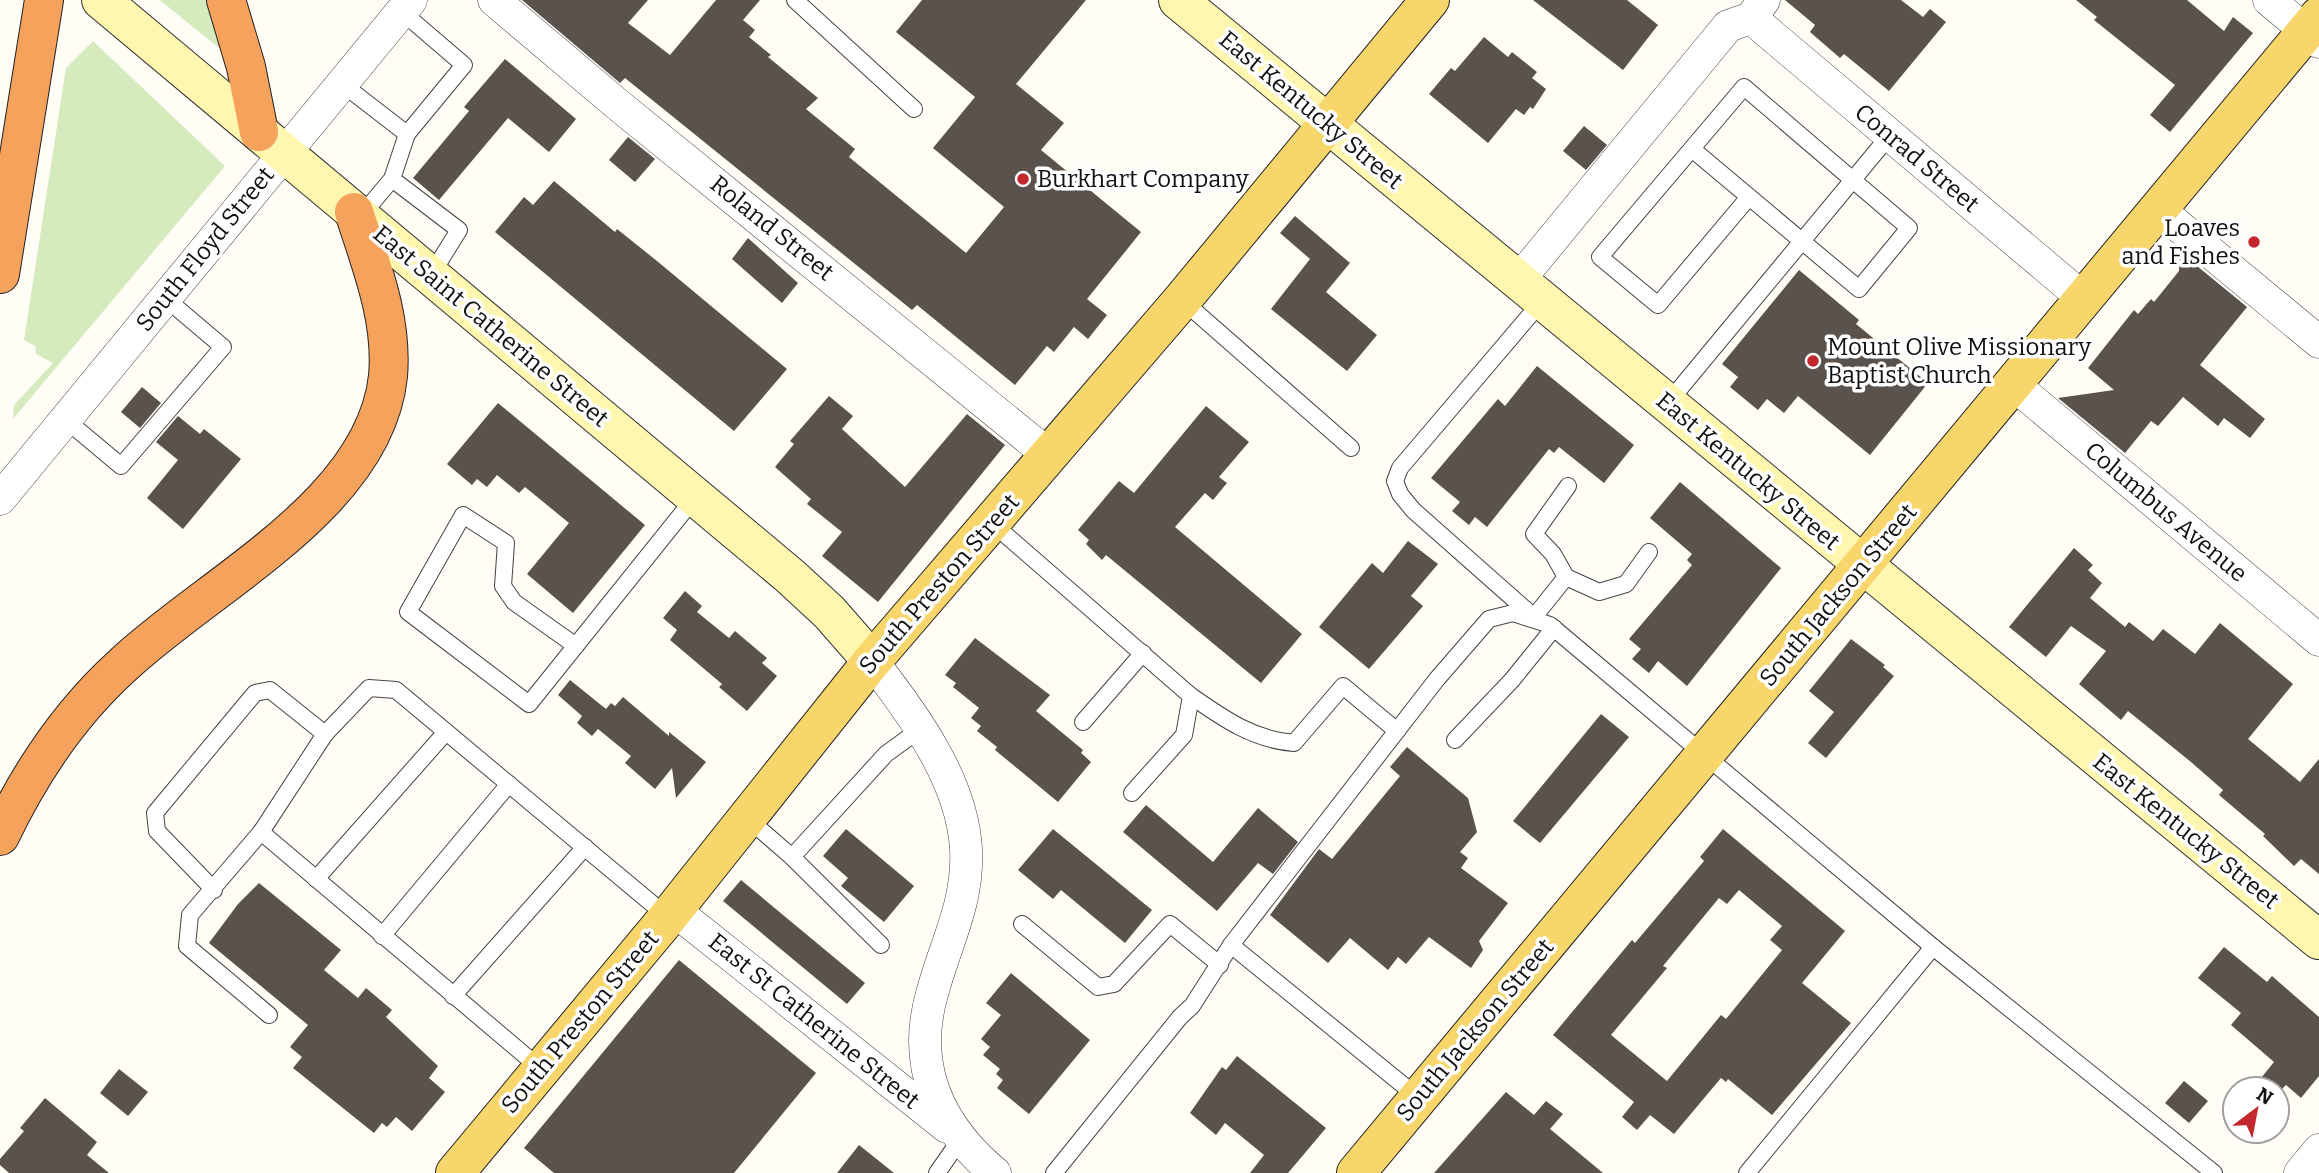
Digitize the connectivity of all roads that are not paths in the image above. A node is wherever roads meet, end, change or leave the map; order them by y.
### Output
1 (44, 0) edge
2 (101, 0) edge
3 (226, 0) edge
4 (494, 0) edge
5 (794, 0) edge
6 (1178, 0) edge
7 (1430, 0) edge
8 (2269, 0) edge
9 (406, 6) edge
10 (1757, 9) edge
11 (2315, 30) edge
12 (341, 83) junction
13 (914, 109) dead end
14 (1327, 124) junction
15 (407, 134) junction
16 (1890, 135) junction
17 (272, 142) junction
18 (1692, 149) junction
19 (392, 179) junction
20 (1853, 180) junction
21 (1749, 197) junction
22 (2158, 209) junction
23 (357, 214) junction
24 (1802, 242) junction
25 (0, 274) edge
26 (431, 275) junction
27 (1530, 291) junction
28 (164, 297) junction
29 (2083, 298) junction
30 (1182, 300) junction
31 (2319, 342) edge
32 (2013, 384) junction
33 (1667, 404) junction
34 (66, 420) junction
35 (1351, 448) dead end
36 (1050, 456) junction
37 (1568, 486) dead end
38 (696, 496) junction
39 (0, 499) edge
40 (992, 523) junction
41 (1648, 552) dead end
42 (1862, 565) junction
43 (1566, 577) junction
44 (1534, 617) junction
45 (1554, 628) junction
46 (2319, 640) edge
47 (576, 646) junction
48 (1143, 653) junction
49 (872, 661) junction
50 (1191, 696) junction
51 (1083, 722) dead end
52 (919, 730) junction
53 (1397, 731) junction
54 (446, 732) junction
55 (325, 734) junction
56 (1455, 740) dead end
57 (1705, 755) junction
58 (509, 785) junction
59 (1132, 793) dead end
60 (745, 816) junction
61 (261, 832) junction
62 (0, 836) edge
63 (584, 847) junction
64 (792, 858) junction
65 (316, 879) junction
66 (214, 890) junction
67 (671, 914) junction
68 (1022, 923) dead end
69 (382, 936) junction
70 (2319, 940) edge
71 (880, 945) dead end
72 (1231, 945) junction
73 (1933, 947) junction
74 (1220, 965) junction
75 (453, 996) junction
76 (269, 1015) dead end
77 (541, 1069) junction
78 (1419, 1098) junction
79 (957, 1137) junction
80 (2319, 1150) edge
81 (455, 1173) edge
82 (937, 1173) edge
83 (995, 1173) edge
84 (1054, 1173) edge
85 (1356, 1173) edge
86 (1747, 1173) edge
87 (2214, 1173) edge
88 (2300, 1173) edge

1 - 25 highway
2 - 17 street, East Saint Catherine Street
3 - 17 highway
4 - 36 street, Roland Street
5 - 13 lane
6 - 14 street, East Kentucky Street
7 - 14 main road, South Preston Street
8 - 11 street
9 - 12 street, South Floyd Street
9 - 15 lane
10 - 16 street, Conrad Street
10 - 27 street
11 - 22 main road, South Jackson Street
12 - 15 lane
12 - 17 street, South Floyd Street
14 - 27 street, East Kentucky Street
14 - 30 main road, South Preston Street
15 - 19 lane
16 - 20 lane
16 - 29 street, Conrad Street
17 - 23 street, East Saint Catherine Street
17 - 28 street, South Floyd Street
18 - 20 lane
18 - 21 lane
18 - 21 lane
19 - 23 lane
19 - 26 lane
20 - 24 lane
20 - 24 lane
21 - 24 lane
22 - 29 main road, South Jackson Street
22 - 31 street
23 - 26 street, East Saint Catherine Street
23 - 62 highway
24 - 33 lane
26 - 38 street, East Saint Catherine Street
27 - 33 street, East Kentucky Street
27 - 44 lane
28 - 34 street, South Floyd Street
28 - 34 lane
29 - 32 main road, South Jackson Street
30 - 35 lane
30 - 36 main road, South Preston Street
32 - 42 main road, South Jackson Street
32 - 46 street, Columbus Avenue
33 - 42 street, East Kentucky Street
34 - 39 street, South Floyd Street
36 - 40 main road, South Preston Street
37 - 43 lane
38 - 47 lane
38 - 49 street, East Saint Catherine Street
40 - 48 lane
40 - 49 main road, South Preston Street
41 - 43 lane
42 - 57 main road, South Jackson Street
42 - 70 street, East Kentucky Street
43 - 44 lane
44 - 45 lane
44 - 53 lane
45 - 56 lane
45 - 57 lane
47 - 47 lane
48 - 50 lane
48 - 51 lane
49 - 52 street, East St Catherine Street
49 - 60 main road, South Preston Street
50 - 53 lane
50 - 59 lane
52 - 64 lane
52 - 79 street, East St Catherine Street
53 - 72 lane
54 - 55 lane
54 - 58 lane
54 - 65 lane
55 - 61 lane
55 - 66 lane
57 - 73 lane
57 - 78 main road, South Jackson Street
58 - 63 lane
58 - 69 lane
60 - 64 lane
60 - 67 main road, South Preston Street
61 - 65 lane
61 - 66 lane
63 - 67 lane
63 - 75 lane
64 - 71 lane
65 - 69 lane
66 - 76 lane
67 - 77 main road, South Preston Street
67 - 79 street, East St Catherine Street
68 - 74 lane
69 - 75 lane
72 - 74 lane
72 - 78 lane
73 - 86 lane
73 - 87 lane
74 - 84 lane
75 - 77 lane
77 - 81 main road, South Preston Street
78 - 85 main road, South Jackson Street
79 - 82 lane
79 - 83 street, East St Catherine Street
80 - 88 street

